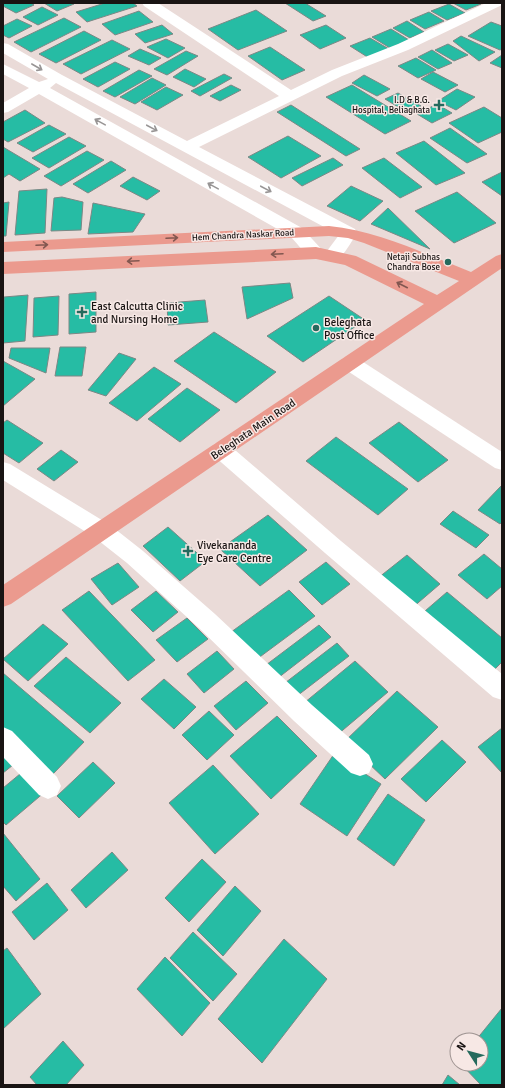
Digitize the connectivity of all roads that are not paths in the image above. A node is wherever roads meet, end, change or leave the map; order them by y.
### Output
1 (149, 3) edge
2 (497, 3) edge
3 (3, 47) edge
4 (3, 68) edge
5 (57, 78) junction
6 (39, 88) junction
7 (290, 96) junction
8 (3, 109) edge
9 (187, 147) junction
10 (296, 232) junction
11 (349, 233) junction
12 (3, 247) edge
13 (316, 252) junction
14 (334, 255) junction
15 (502, 260) edge
16 (3, 268) edge
17 (474, 280) junction
18 (437, 303) junction
19 (350, 363) junction
20 (220, 450) junction
21 (502, 462) edge
22 (3, 470) edge
23 (102, 531) junction
24 (3, 597) edge
25 (502, 689) edge
26 (3, 739) edge
27 (360, 764) dead end
28 (48, 786) dead end

1 - 7 street
2 - 7 street
3 -> 5 street
4 - 6 street
5 - 6 street
5 -> 9 street
6 - 8 street
10 -> 6 street
7 - 9 street
9 -> 11 street
10 - 11 main road, Hem Chandra Naskar Road
12 -> 10 main road, Hem Chandra Naskar Road
10 - 13 street
11 - 14 street
11 - 17 main road, Hem Chandra Naskar Road
13 - 14 main road, Hem Chandra Naskar Road
13 -> 16 main road, Hem Chandra Naskar Road
18 -> 14 main road, Hem Chandra Naskar Road
15 - 17 main road, Beleghata Main Road
17 - 18 main road, Beleghata Main Road
18 - 19 main road, Beleghata Main Road
19 - 20 main road, Beleghata Main Road
19 - 21 street
20 - 23 main road, Beleghata Main Road
20 - 25 street
22 - 23 street
23 - 24 main road, Beleghata Main Road
23 - 27 street
26 - 28 street

